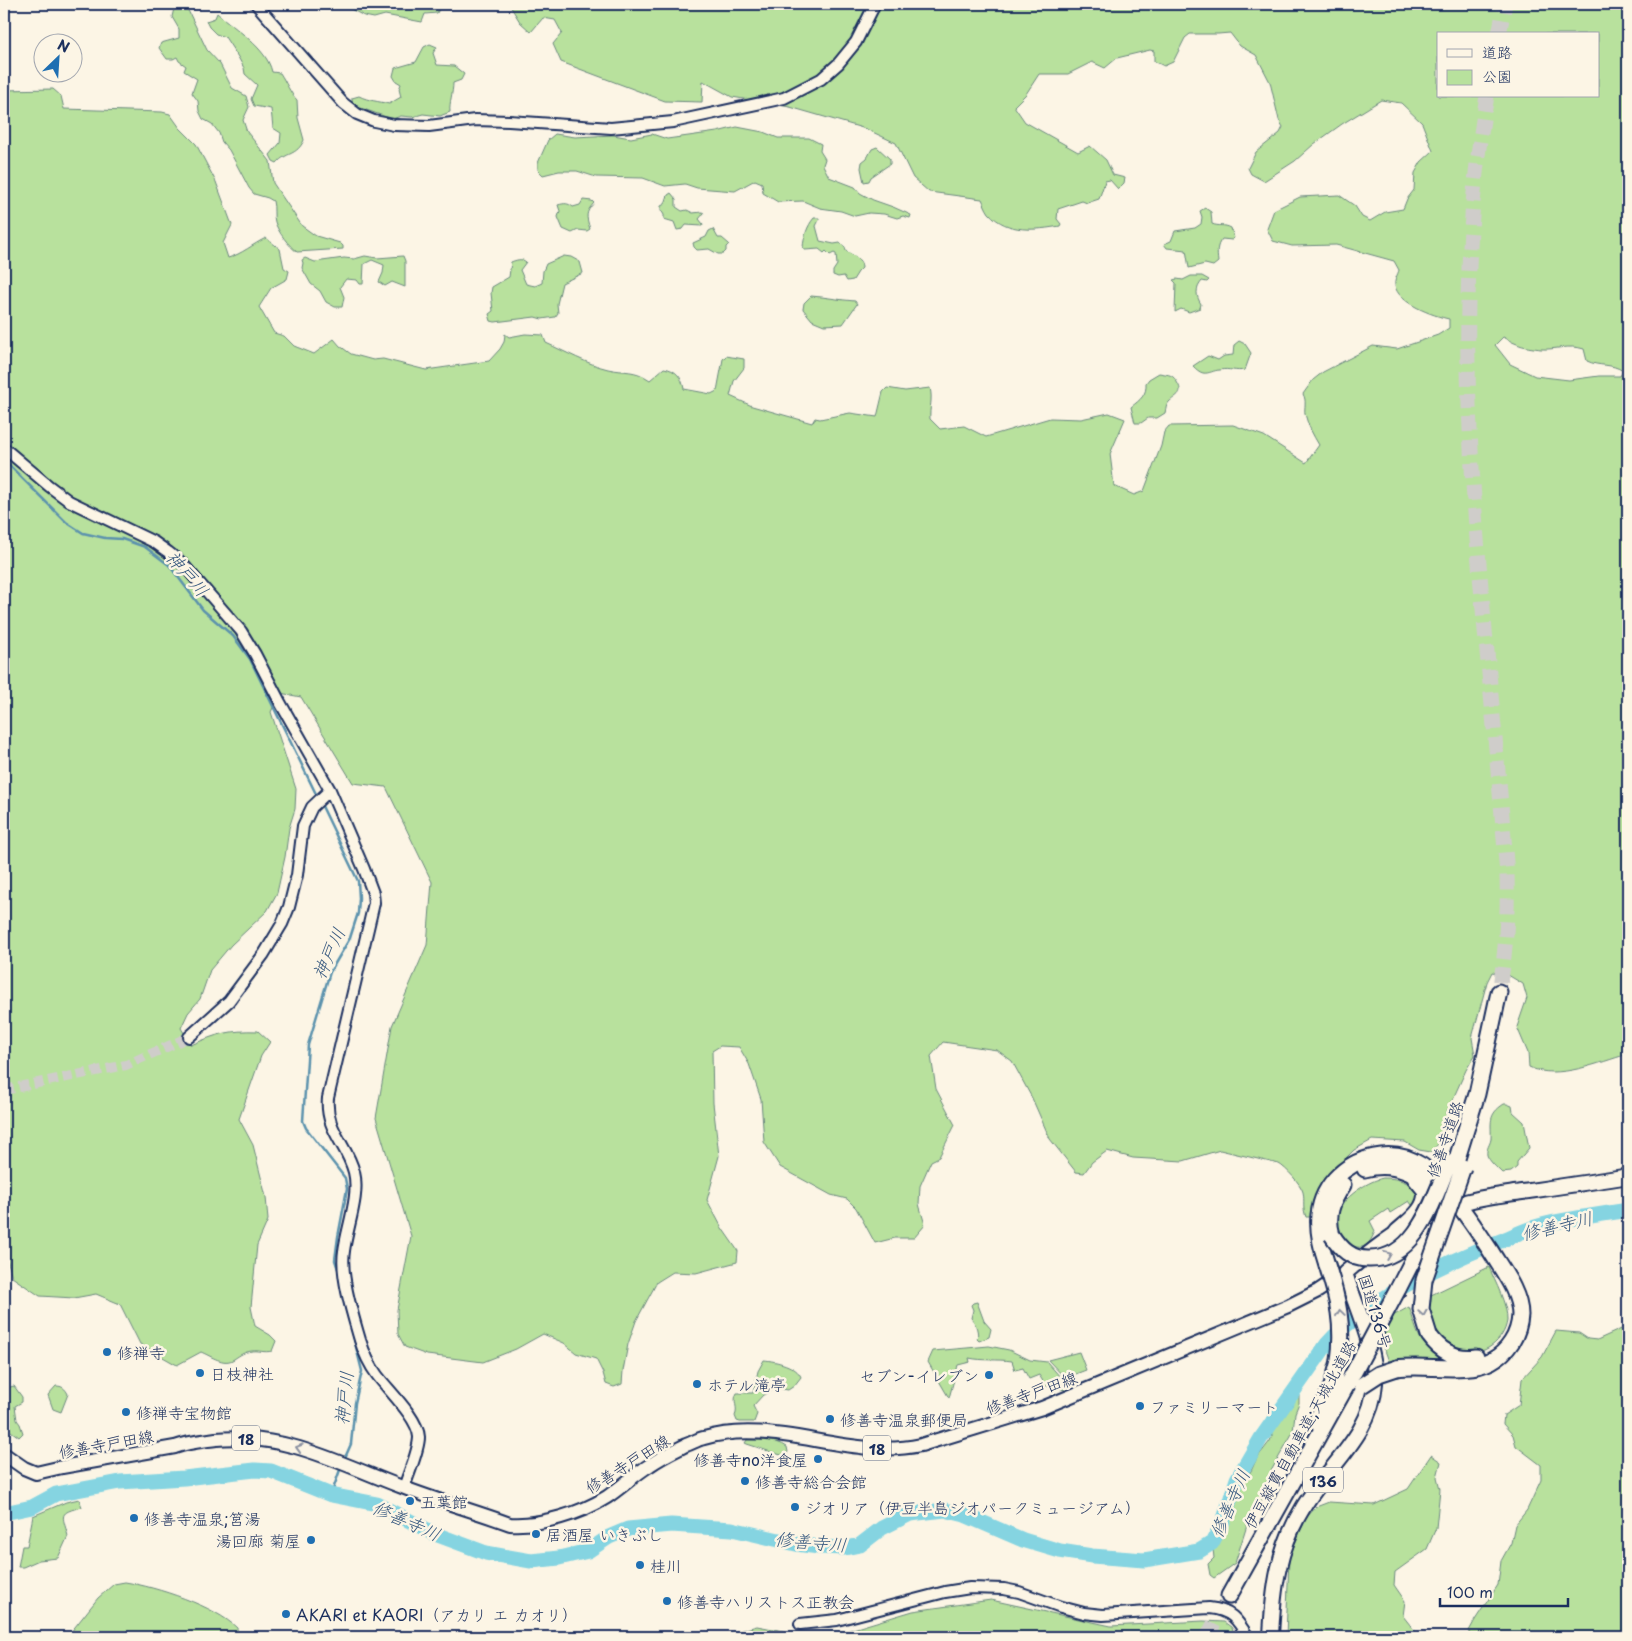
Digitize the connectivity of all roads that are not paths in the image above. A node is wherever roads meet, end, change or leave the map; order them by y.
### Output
1 (256, 4) edge
2 (875, 4) edge
3 (4, 448) edge
4 (330, 790) junction
5 (1499, 992) tunnel mouth
6 (1491, 1028) junction
7 (189, 1036) tunnel mouth
8 (1456, 1165) junction
9 (1403, 1169) junction
10 (1628, 1176) edge
11 (1458, 1204) junction
12 (1397, 1232) junction
13 (1493, 1260) junction
14 (1345, 1273) junction
15 (1398, 1289) joint
16 (1358, 1379) junction
17 (4, 1454) edge
18 (404, 1488) junction
19 (1277, 1510) junction
20 (1229, 1596) tunnel mouth
21 (800, 1624) dead end
22 (1248, 1637) edge
23 (1271, 1637) edge

1 - 2 street
3 - 4 street
4 - 7 street
4 - 18 street
5 - 6 highway, 修善寺道路 / 136
6 - 8 highway
6 - 8 highway, 修善寺道路 / 136
9 -> 8 highway, bridge
8 -> 13 highway, bridge
8 - 15 highway, 修善寺道路 / 136
9 - 11 highway
9 - 12 highway
10 - 11 highway, 国道136号
11 - 12 highway, 国道136号
11 - 13 highway
19 -> 11 highway, bridge
12 - 14 highway, 国道136号
13 - 16 highway, bridge
14 - 18 main road, 修善寺戸田線 / 18
14 - 23 highway, 国道136号 / 136
15 - 16 highway, 伊豆縦貫自動車道;天城北道路 / 136, bridge
16 - 19 highway, 伊豆縦貫自動車道;天城北道路 / 136
18 -> 17 main road, 修善寺戸田線 / 18
19 - 20 highway, 伊豆縦貫自動車道;天城北道路 / 136
21 - 22 street

